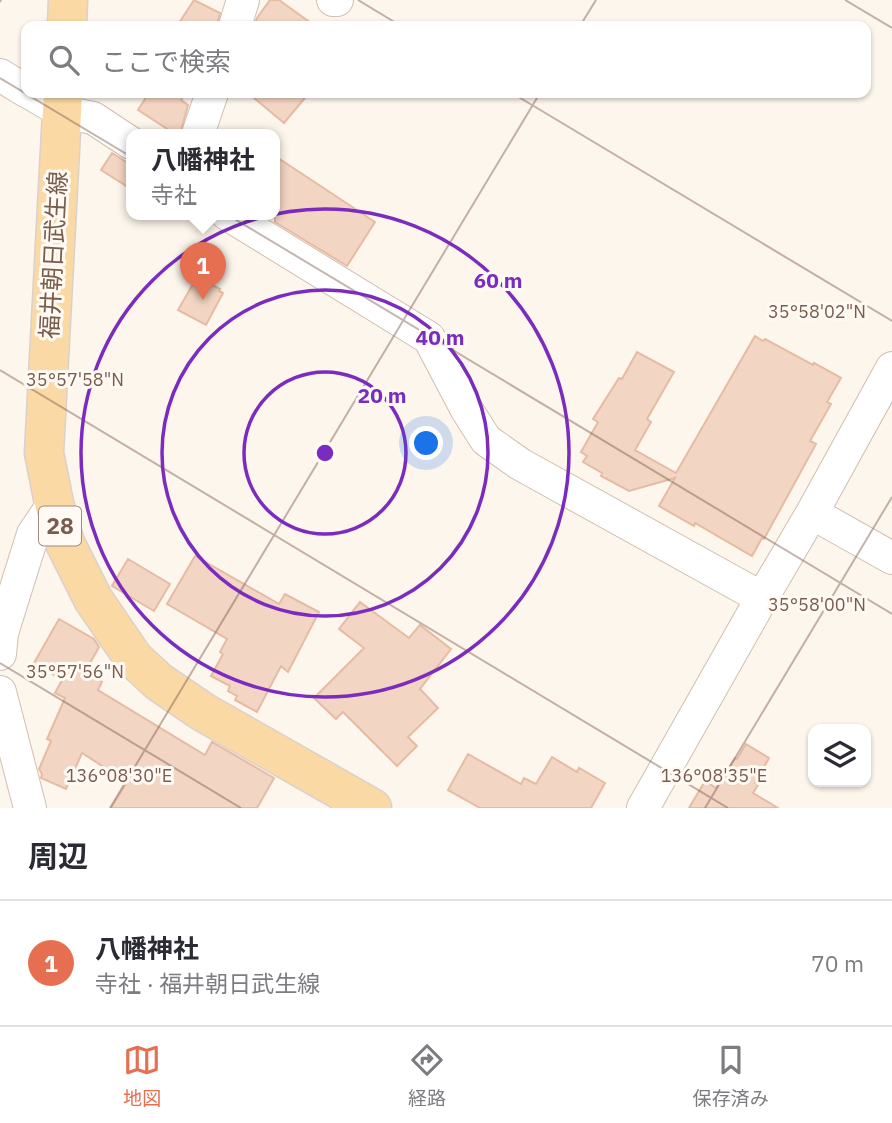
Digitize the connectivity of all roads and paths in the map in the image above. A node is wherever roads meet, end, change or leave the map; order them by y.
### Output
1 (68, 0) edge
2 (243, 0) edge
3 (67, 21) edge
4 (236, 21) edge
5 (0, 75) edge
6 (21, 85) edge
7 (45, 98) edge
8 (47, 98) edge
9 (210, 98) edge
10 (200, 129) edge
11 (126, 140) edge
12 (237, 220) edge
13 (892, 368) edge
14 (54, 503) junction
15 (813, 513) junction
16 (892, 558) edge
17 (762, 598) junction
18 (0, 653) edge
19 (0, 692) edge
20 (30, 808) edge
21 (372, 808) edge
22 (643, 808) edge

1 - 3 main road
2 - 4 street
5 - 6 street
7 - 14 main road, 福井朝日武生線 / 28
8 - 11 street
9 - 10 street
12 - 17 street
13 - 15 street
14 - 18 street
14 - 21 main road, 福井朝日武生線 / 28
15 - 16 street
15 - 17 street
17 - 22 street
19 - 20 street

